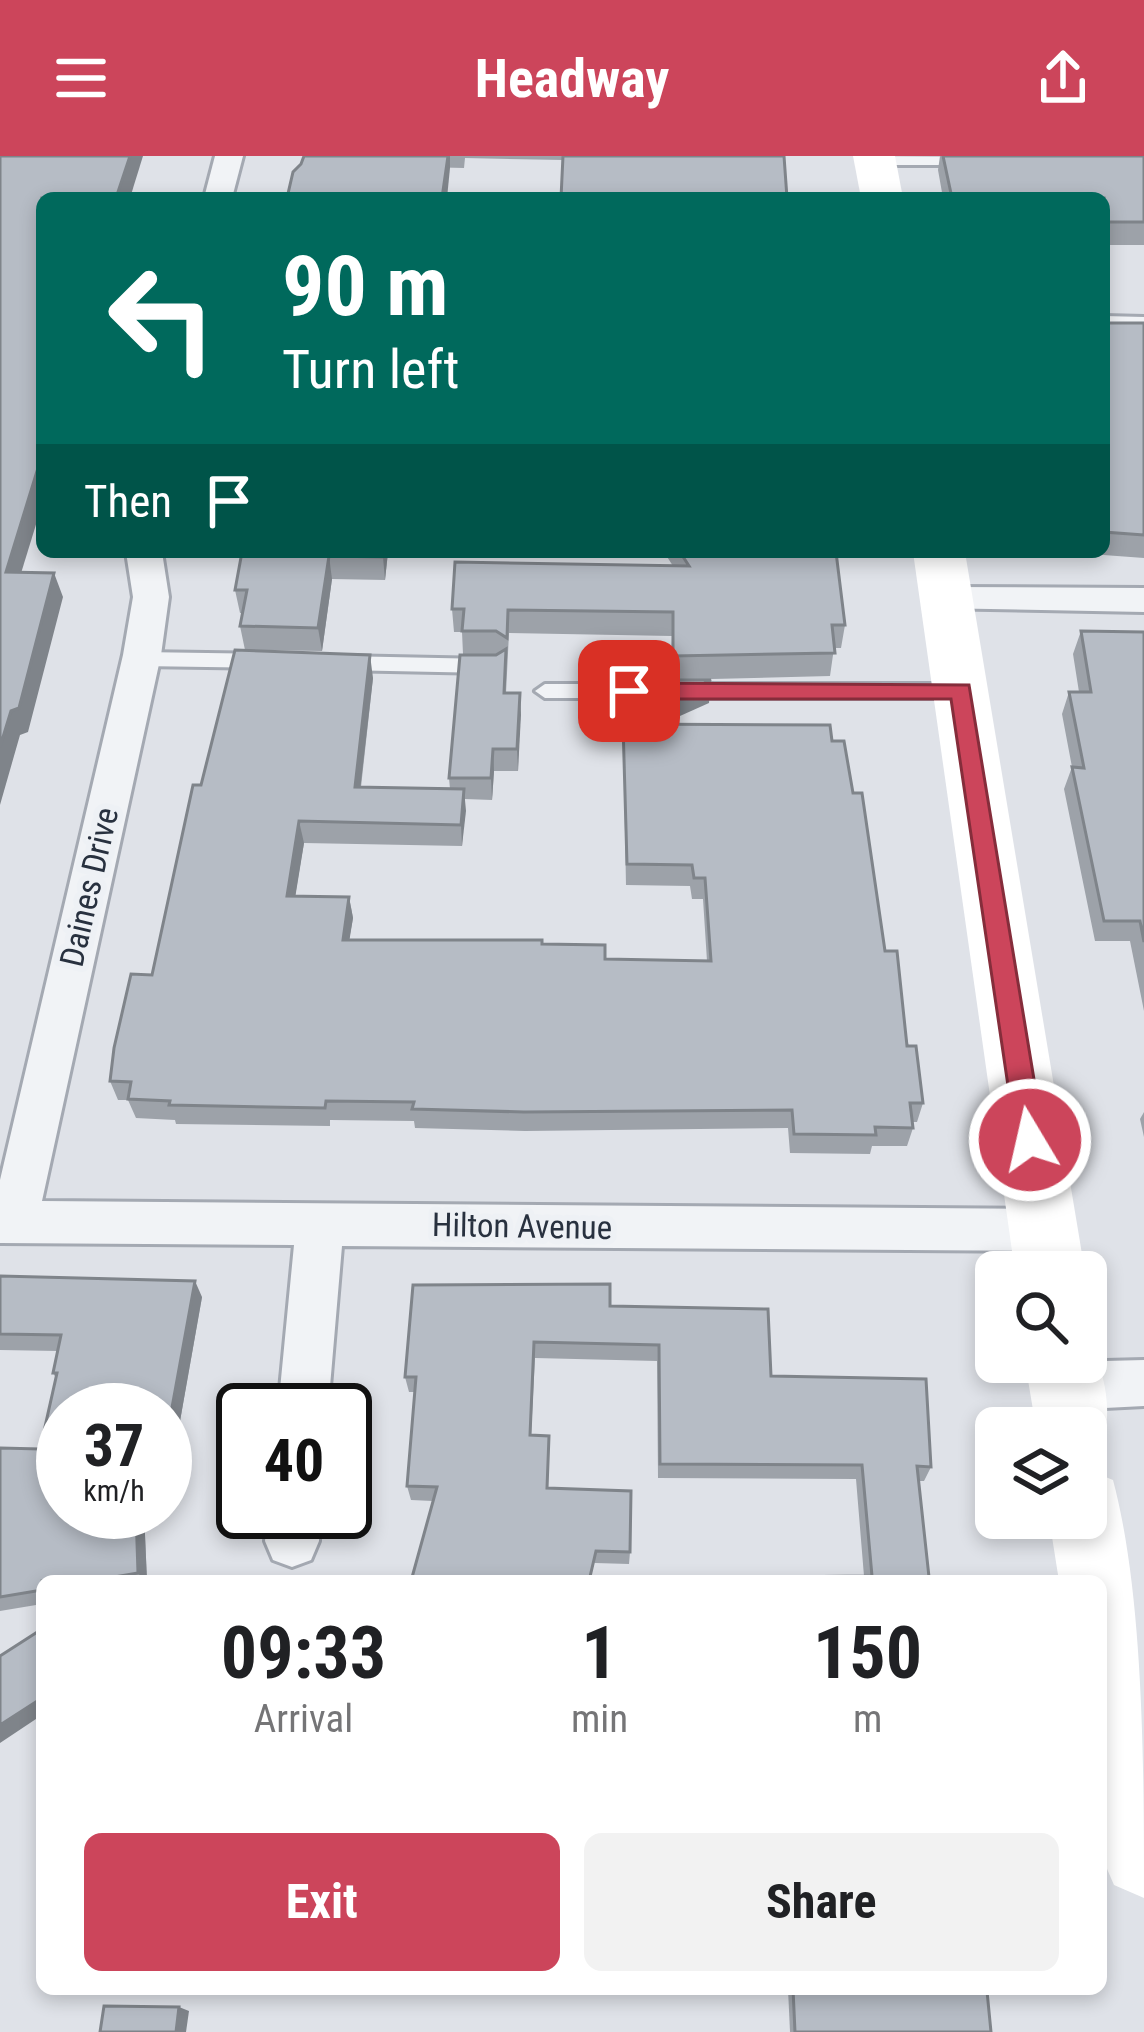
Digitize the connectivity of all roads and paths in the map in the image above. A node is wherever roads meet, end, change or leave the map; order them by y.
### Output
1 (229, 156) edge
2 (874, 156) edge
3 (1029, 158) edge
4 (220, 192) edge
5 (881, 192) edge
6 (1110, 321) edge
7 (1144, 322) edge
8 (145, 558) edge
9 (943, 575) edge
10 (1144, 600) edge
11 (141, 658) junction
12 (284, 662) edge
13 (307, 662) edge
14 (497, 666) edge
15 (961, 691) junction
16 (545, 692) dead end
17 (7, 1221) edge
18 (320, 1224) junction
19 (1046, 1251) edge
20 (305, 1383) edge
21 (1144, 1383) edge
22 (1067, 1392) edge
23 (1091, 1539) edge
24 (1097, 1575) edge
25 (1107, 1633) edge
26 (1144, 1855) edge

1 - 4 street
2 - 3 street
2 - 5 street
6 - 7 lane
8 - 11 street, Daines Drive
9 - 10 street
9 - 15 street
11 - 12 lane
11 - 17 street, Daines Drive
13 - 14 lane
15 - 16 lane
15 - 19 street
17 - 18 street, Hilton Avenue
18 - 19 street, Hilton Avenue
18 - 20 street
21 - 22 street
23 - 24 street
25 - 26 street

